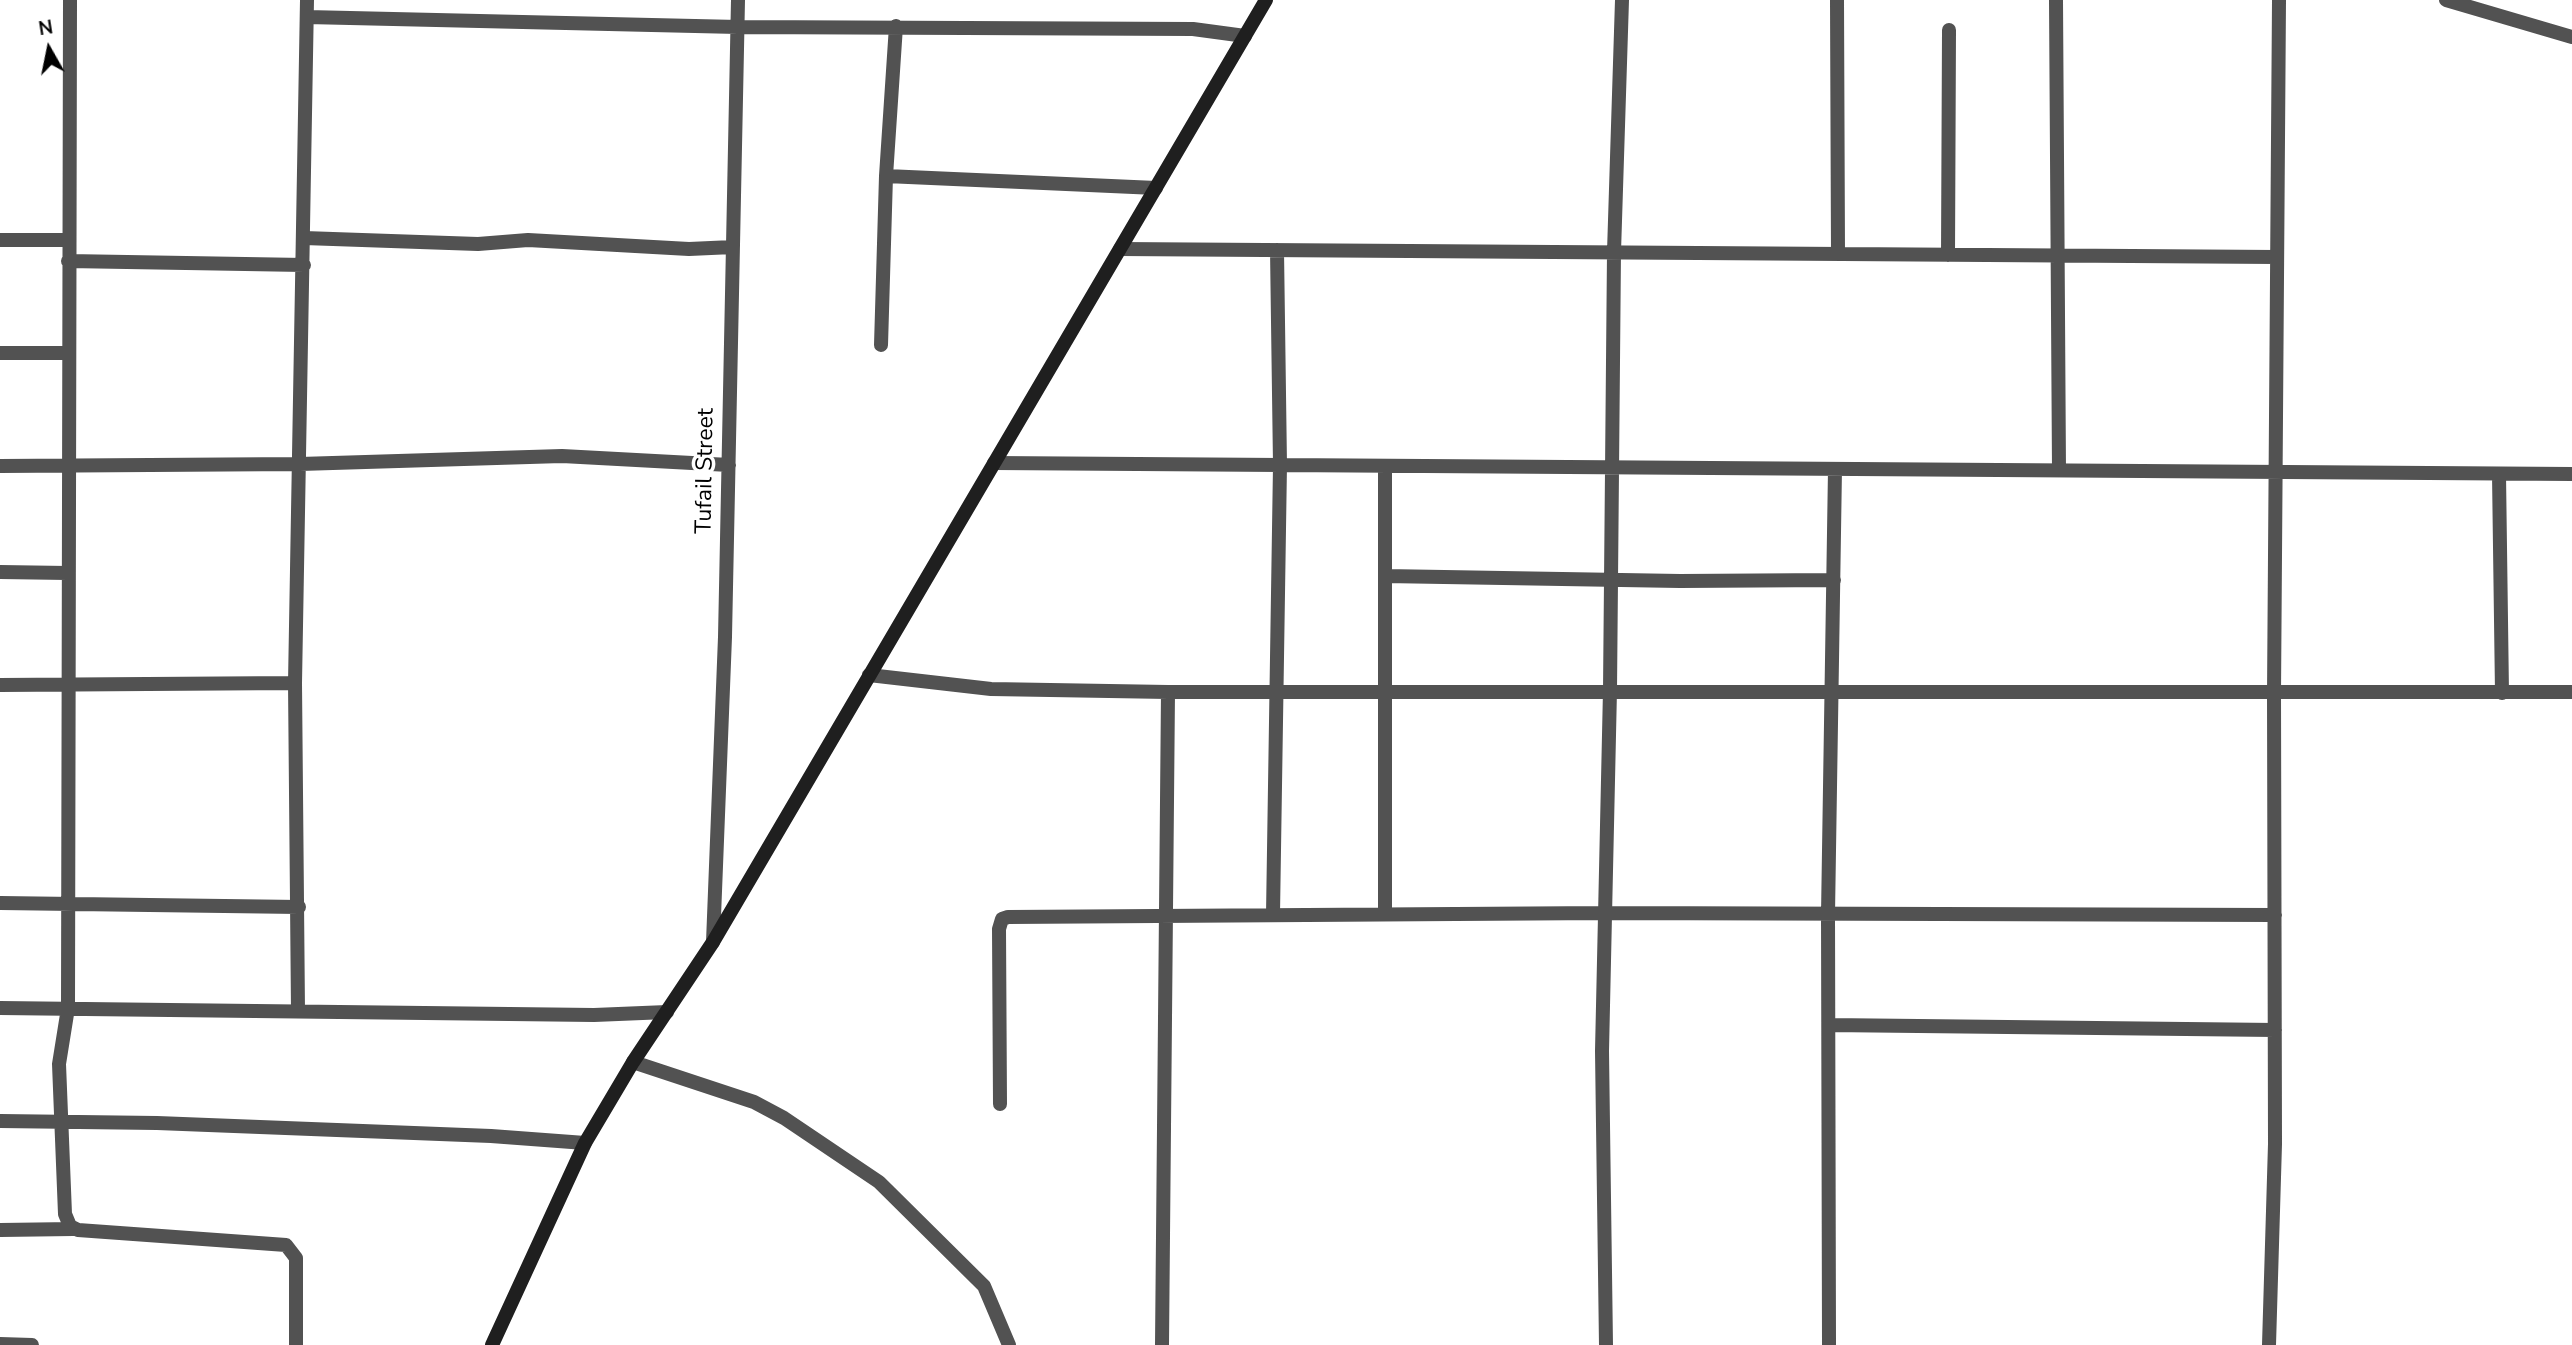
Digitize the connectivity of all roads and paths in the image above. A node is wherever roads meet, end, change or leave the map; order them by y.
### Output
1 (70, 0) edge
2 (307, 0) edge
3 (738, 0) edge
4 (1266, 0) edge
5 (1622, 0) edge
6 (1838, 0) edge
7 (2056, 0) edge
8 (2279, 0) edge
9 (2446, 0) edge
10 (2500, 0) edge
11 (2500, 16) junction
12 (307, 17) junction
13 (896, 26) junction
14 (738, 27) junction
15 (1949, 30) dead end
16 (1245, 36) junction
17 (2572, 37) edge
18 (886, 176) junction
19 (1156, 188) junction
20 (304, 238) junction
21 (0, 240) edge
22 (68, 240) junction
23 (733, 247) junction
24 (1120, 248) junction
25 (1277, 250) junction
26 (1614, 252) junction
27 (1838, 254) junction
28 (1948, 255) junction
29 (2059, 255) junction
30 (2276, 257) junction
31 (68, 261) junction
32 (304, 265) junction
33 (880, 345) dead end
34 (0, 353) edge
35 (68, 353) junction
36 (994, 463) junction
37 (300, 464) junction
38 (729, 465) junction
39 (1280, 465) junction
40 (0, 466) edge
41 (1385, 466) junction
42 (68, 467) junction
43 (1612, 467) junction
44 (1835, 469) junction
45 (2059, 470) junction
46 (2275, 472) junction
47 (2499, 474) junction
48 (2572, 474) edge
49 (0, 572) edge
50 (67, 573) junction
51 (1385, 576) junction
52 (1611, 578) junction
53 (1834, 580) junction
54 (869, 676) junction
55 (295, 683) junction
56 (0, 685) edge
57 (67, 685) junction
58 (1611, 690) junction
59 (1386, 691) junction
60 (1833, 691) junction
61 (1168, 692) junction
62 (1276, 692) junction
63 (2572, 692) edge
64 (2274, 693) junction
65 (2502, 693) junction
66 (66, 902) junction
67 (0, 903) edge
68 (299, 907) junction
69 (1605, 913) junction
70 (1273, 914) junction
71 (1385, 914) junction
72 (1828, 914) junction
73 (1166, 915) junction
74 (2275, 915) junction
75 (713, 942) junction
76 (0, 1008) edge
77 (68, 1008) junction
78 (298, 1011) junction
79 (667, 1012) junction
80 (1829, 1025) junction
81 (2275, 1030) junction
82 (632, 1062) junction
83 (1000, 1104) dead end
84 (61, 1120) junction
85 (0, 1121) edge
86 (585, 1143) junction
87 (73, 1229) junction
88 (0, 1230) edge
89 (0, 1344) edge
90 (32, 1345) edge
91 (296, 1345) edge
92 (492, 1345) edge
93 (1009, 1345) edge
94 (1162, 1345) edge
95 (1606, 1345) edge
96 (1829, 1345) edge
97 (2269, 1345) edge

1 - 22 street
2 - 12 street
3 - 14 street, Tufail Street
4 - 16 main road
5 - 26 street
6 - 27 street
7 - 29 street
8 - 30 street
9 - 11 street
10 - 11 street
11 - 17 street
12 - 14 street
12 - 20 street
13 - 14 street
13 - 16 street
13 - 18 street
14 - 23 street, Tufail Street
15 - 28 street
16 - 19 main road
18 - 19 street
18 - 33 street
19 - 24 main road
20 - 23 street
20 - 32 street
21 - 22 street
22 - 31 street
23 - 38 street, Tufail Street
24 - 25 street
24 - 36 main road
25 - 26 street
25 - 39 street
26 - 27 street
26 - 43 street
27 - 28 street
28 - 29 street
29 - 30 street
29 - 45 street
30 - 46 street
31 - 32 street
31 - 35 street
32 - 37 street
34 - 35 street
35 - 42 street
36 - 39 street
36 - 54 main road
37 - 38 street
37 - 42 street
37 - 55 street
38 - 75 street, Tufail Street
39 - 41 street
39 - 62 street
40 - 42 street
41 - 43 street
41 - 51 street
42 - 50 street
43 - 44 street
43 - 52 street
44 - 45 street
44 - 53 street
45 - 46 street
46 - 47 street
46 - 64 street
47 - 48 street
47 - 65 street
49 - 50 street
50 - 57 street
51 - 52 street
51 - 59 street
52 - 53 street
52 - 58 street
53 - 60 street
54 - 61 street
54 - 75 main road
55 - 57 street
55 - 68 street
56 - 57 street
57 - 66 street
58 - 59 street
58 - 60 street
58 - 69 street
59 - 62 street
59 - 71 street
60 - 64 street
60 - 72 street
61 - 62 street
61 - 73 street
62 - 70 street
63 - 65 street
64 - 65 street
64 - 74 street
66 - 67 street
66 - 68 street
66 - 77 street
68 - 78 street
69 - 71 street
69 - 72 street
69 - 95 street
70 - 71 street
70 - 73 street
72 - 74 street
72 - 80 street
73 - 83 street
73 - 94 street
74 - 81 street
75 - 79 main road
76 - 77 street
77 - 78 street
77 - 84 street
78 - 79 street
79 - 82 main road
80 - 81 street
80 - 96 street
81 - 97 street
82 - 86 main road
82 - 93 street
84 - 85 street
84 - 86 street
84 - 87 street
86 - 92 main road
87 - 88 street
87 - 91 street
89 - 90 street

